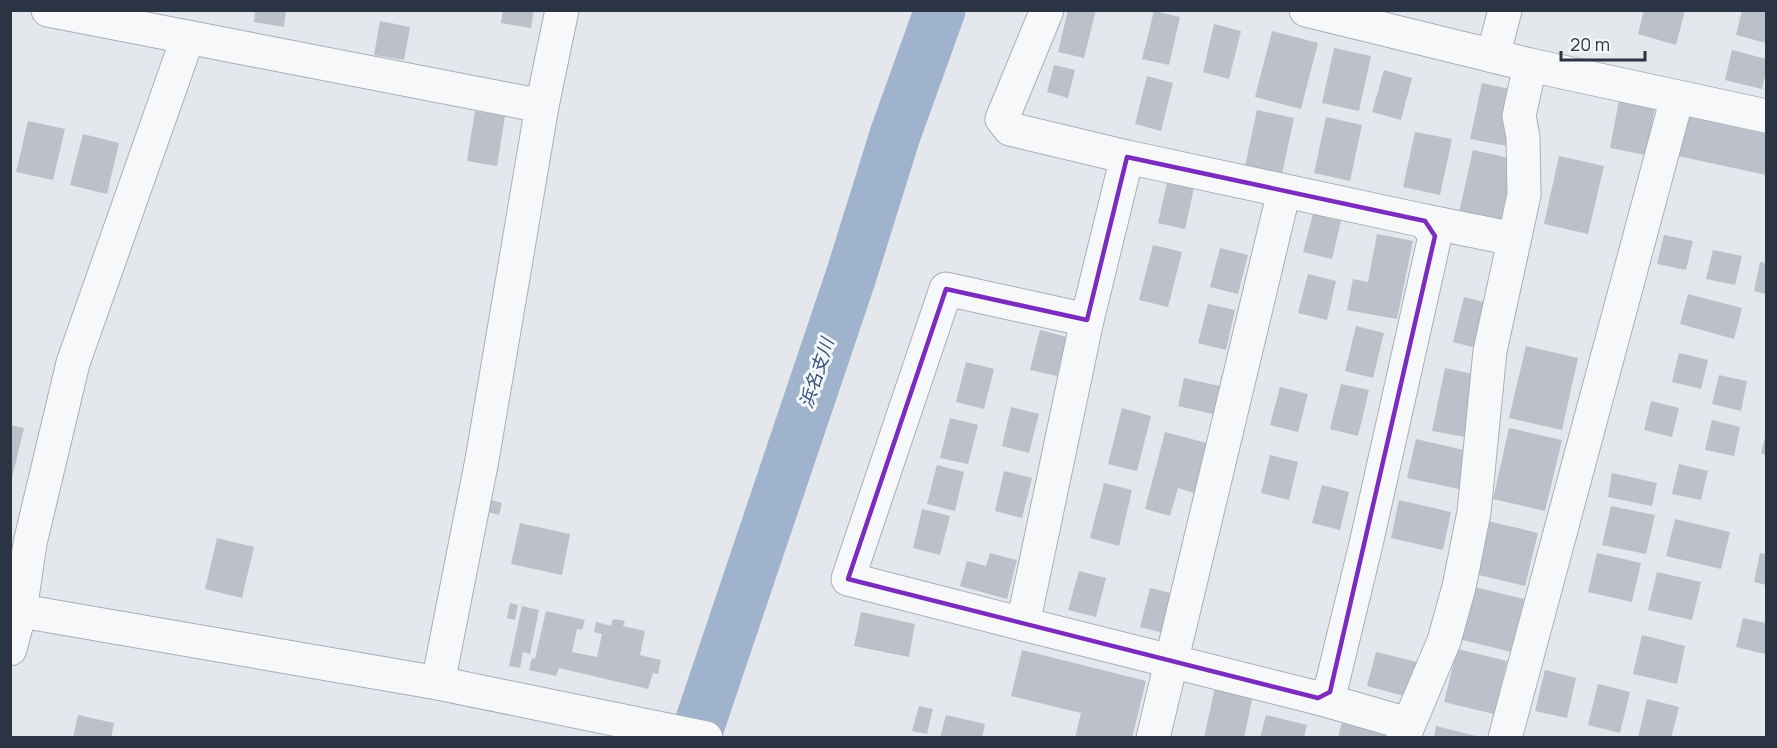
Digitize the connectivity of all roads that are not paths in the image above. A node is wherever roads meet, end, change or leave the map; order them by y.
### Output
1 (48, 10) edge
2 (562, 10) edge
3 (1047, 10) edge
4 (1306, 10) edge
5 (1505, 10) edge
6 (188, 37) junction
7 (1493, 56) junction
8 (1530, 65) junction
9 (1677, 98) junction
10 (542, 106) junction
11 (1767, 116) edge
12 (1127, 157) junction
13 (1284, 191) junction
14 (1425, 221) junction
15 (1514, 239) junction
16 (1088, 320) junction
17 (15, 610) edge
18 (1023, 624) junction
19 (10, 649) edge
20 (1171, 661) junction
21 (438, 683) junction
22 (1318, 698) junction
23 (1405, 731) edge
24 (706, 738) edge
25 (1153, 738) edge
26 (1505, 738) edge

1 - 6 street
2 - 10 street
3 - 12 street
4 - 7 street
5 - 7 street
6 - 10 street
6 - 17 street
7 - 8 street
8 - 9 street
8 - 15 street
9 - 11 street
9 - 26 street
10 - 21 street
12 - 13 street
12 - 16 street
13 - 14 street
13 - 20 street
14 - 15 street
14 - 22 street
15 - 23 street
16 - 18 street
16 - 18 street
17 - 19 street
17 - 21 street
18 - 20 street
20 - 22 street
20 - 25 street
21 - 24 street
22 - 23 street

